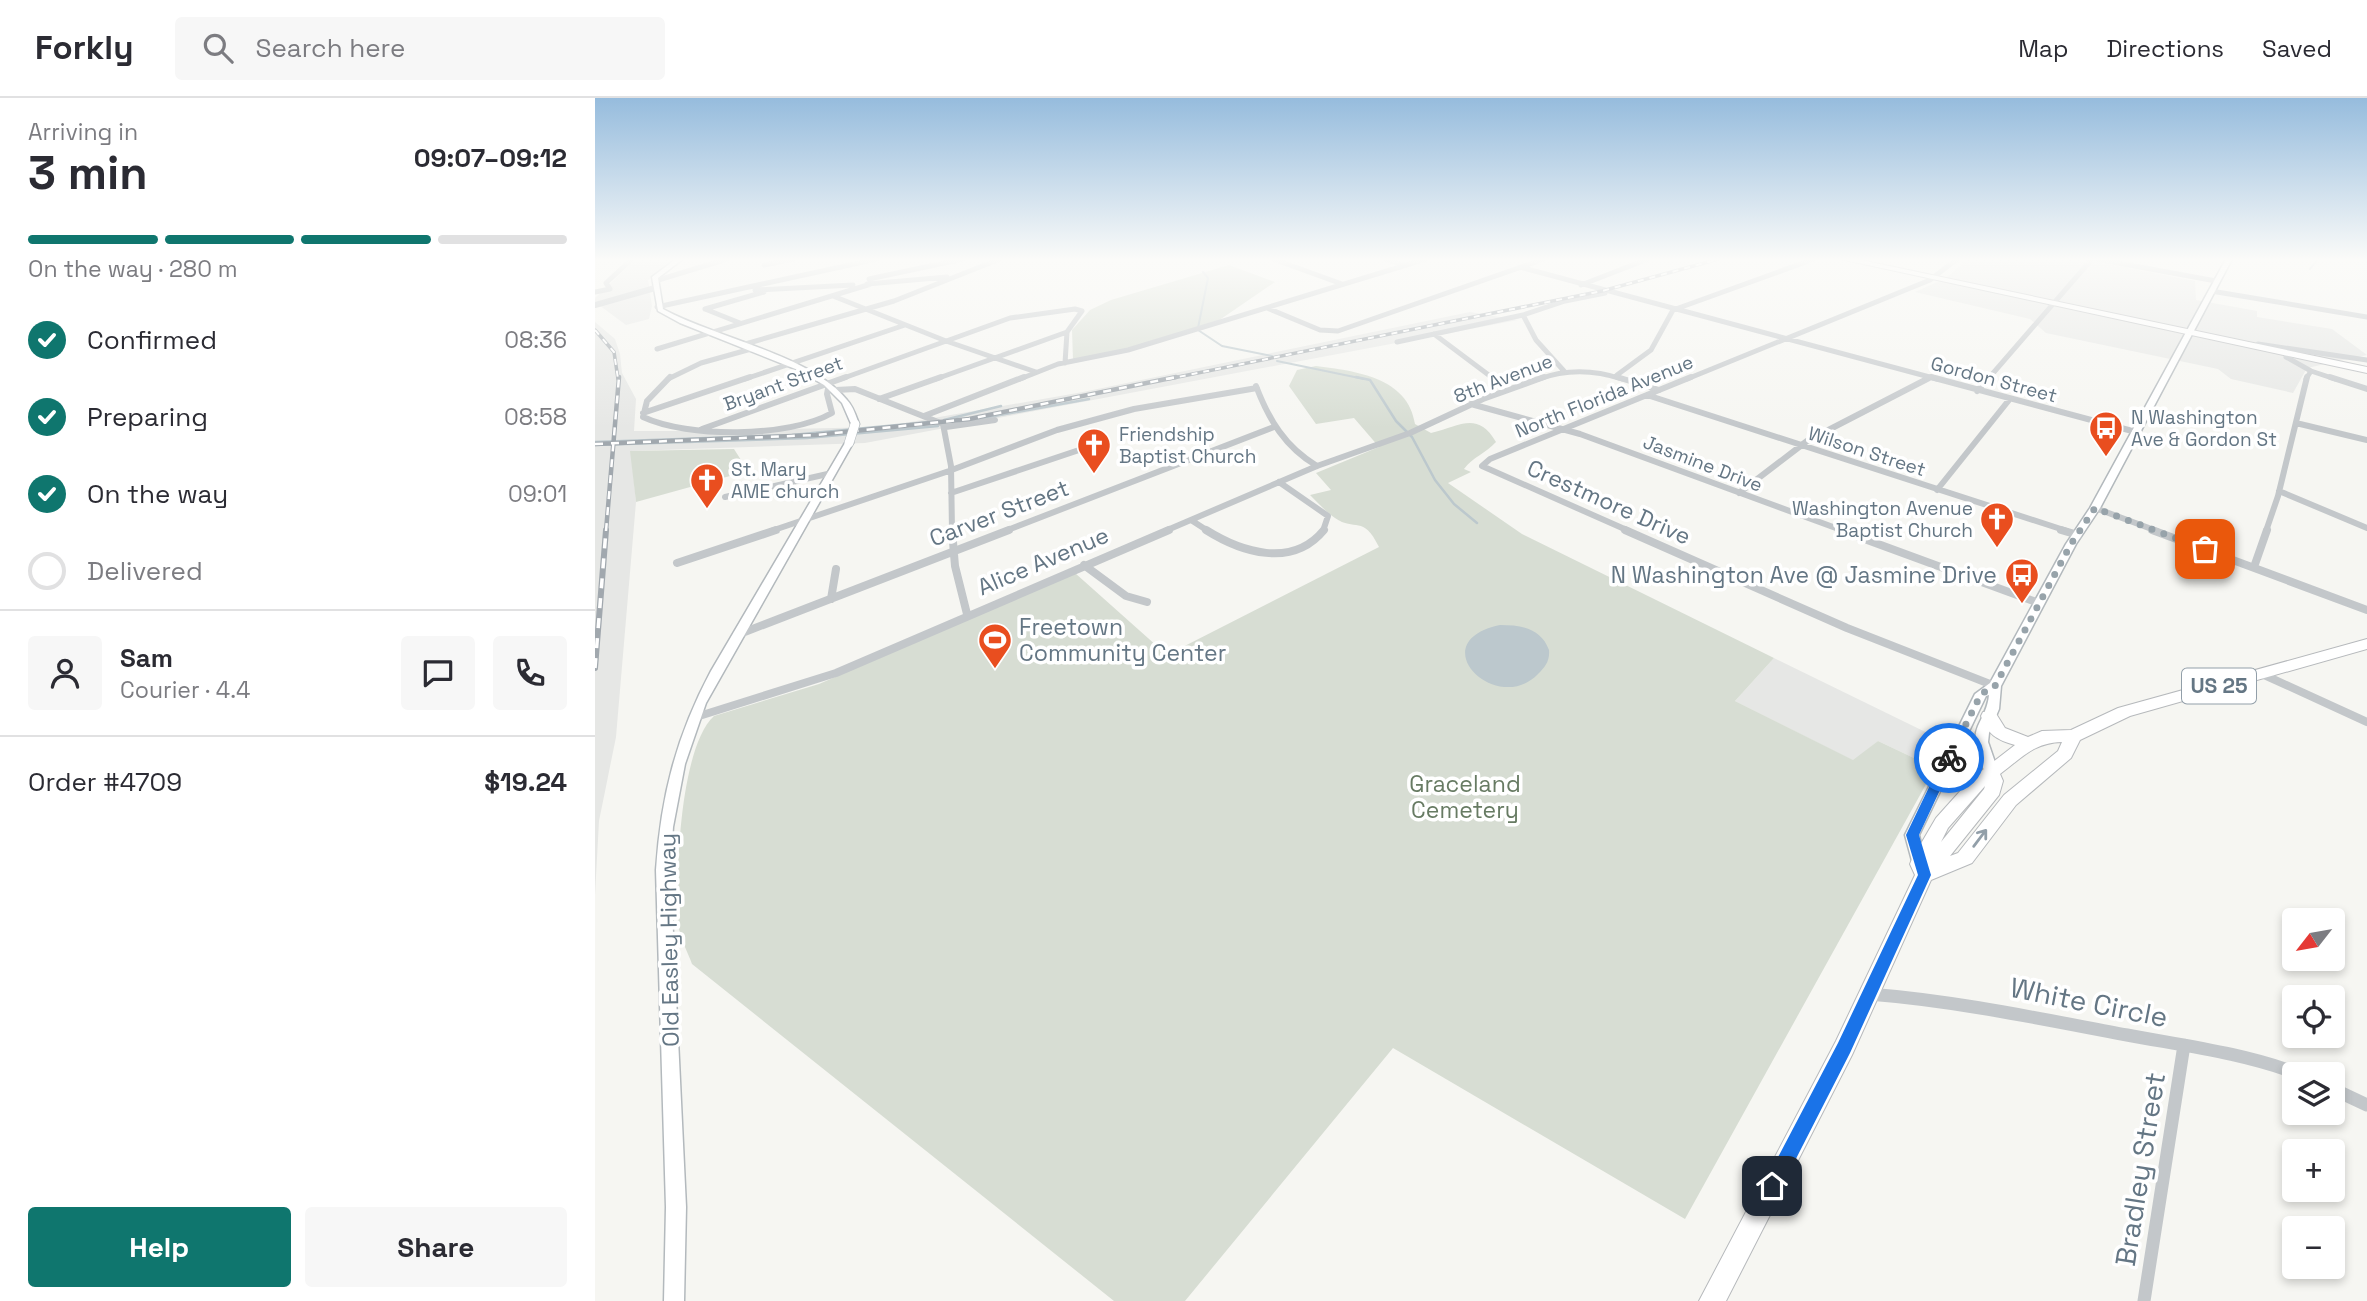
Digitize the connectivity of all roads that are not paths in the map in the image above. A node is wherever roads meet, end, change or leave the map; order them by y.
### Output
1 (669, 315) edge
2 (720, 315) edge
3 (767, 315) edge
4 (846, 315) edge
5 (882, 315) edge
6 (1024, 315) edge
7 (1080, 315) edge
8 (1243, 315) edge
9 (1284, 315) edge
10 (1383, 315) edge
11 (1523, 315) joint
12 (1670, 315) edge
13 (1692, 315) edge
14 (1843, 315) edge
15 (2045, 315) edge
16 (2102, 315) edge
17 (2199, 315) edge
18 (740, 323) junction
19 (905, 325) junction
20 (711, 332) junction
21 (1067, 332) junction
22 (1434, 334) junction
23 (2190, 334) junction
24 (1784, 340) junction
25 (946, 341) junction
26 (1397, 342) dead end
27 (2258, 344) dead end
28 (742, 345) junction
29 (657, 349) dead end
30 (751, 349) junction
31 (2282, 354) junction
32 (991, 357) junction
33 (2367, 360) edge
34 (1065, 363) junction
35 (789, 364) junction
36 (2311, 370) junction
37 (1564, 371) junction
38 (1036, 372) junction
39 (2366, 372) edge
40 (1617, 375) junction
41 (1929, 378) junction
42 (829, 383) junction
43 (1508, 389) junction
44 (2367, 389) edge
45 (837, 390) junction
46 (1659, 390) junction
47 (1977, 391) junction
48 (1647, 395) junction
49 (879, 399) junction
50 (2009, 400) junction
51 (1471, 404) junction
52 (643, 414) junction
53 (924, 416) junction
54 (995, 420) dead end
55 (2296, 423) junction
56 (855, 424) joint
57 (944, 425) junction
58 (1274, 427) junction
59 (702, 429) junction
60 (1561, 429) junction
61 (2136, 432) junction
62 (1407, 434) joint
63 (2367, 440) edge
64 (1097, 444) dead end
65 (1801, 446) junction
66 (1483, 464) joint
67 (1317, 466) junction
68 (949, 471) junction
69 (832, 473) junction
70 (1279, 482) junction
71 (1937, 490) junction
72 (2279, 491) junction
73 (951, 493) junction
74 (1739, 493) junction
75 (725, 497) dead end
76 (2095, 508) junction
77 (806, 518) junction
78 (1191, 520) junction
79 (2367, 528) edge
80 (2078, 535) junction
81 (953, 551) junction
82 (677, 564) dead end
83 (1084, 565) junction
84 (2254, 567) junction
85 (836, 569) dead end
86 (831, 599) junction
87 (1147, 602) dead end
88 (2039, 603) junction
89 (2367, 610) edge
90 (967, 614) junction
91 (737, 635) junction
92 (2367, 644) edge
93 (2262, 674) junction
94 (1995, 686) junction
95 (1989, 716) junction
96 (696, 718) junction
97 (2367, 722) edge
98 (2073, 736) junction
99 (2029, 743) junction
100 (1991, 771) junction
101 (1922, 870) junction
102 (1868, 994) junction
103 (2183, 1045) junction
104 (2282, 1069) edge
105 (2345, 1095) edge
106 (2367, 1105) edge
107 (674, 1301) edge
108 (1712, 1301) edge
109 (2144, 1301) edge

1 - 20 main road
2 - 18 street
3 - 18 street
4 - 28 street
5 - 19 street
6 - 25 street, Bryant Street
7 - 21 street, Bryant Street
8 - 34 street
9 - 10 street
11 - 22 street
11 - 37 street
12 - 40 street
13 - 24 street, Gordon Street
14 - 24 street, North Florida Avenue
15 - 47 street
16 - 23 highway
17 - 23 main road
18 - 20 street
19 - 25 street
19 - 35 street
20 - 28 main road
20 - 29 street
21 - 32 street
21 - 34 street
22 - 26 street
22 - 43 street
23 - 31 highway
23 - 61 main road
24 - 41 street, Gordon Street
24 - 46 street, North Florida Avenue
25 - 32 street
25 - 42 street, Bryant Street
27 - 33 street
28 - 30 main road
30 - 35 main road
30 - 52 street
31 - 36 street
31 - 39 highway
31 - 39 highway
32 - 38 street
32 - 49 street
34 - 38 street
35 - 42 main road
35 - 52 street
36 - 44 street
36 - 55 street
37 - 40 street, 8th Avenue
37 - 43 street, 8th Avenue
38 - 53 street
40 - 46 street
41 - 47 street, Gordon Street
41 - 65 street
42 - 45 main road, Old Easley Highway
42 - 59 street, Bryant Street
42 - 59 street
43 - 51 street, 8th Avenue
45 - 49 street
45 - 56 main road, Old Easley Highway
46 - 48 street, North Florida Avenue
47 - 50 street, Gordon Street
48 - 60 street, North Florida Avenue
48 - 65 street, Wilson Street
49 - 53 street
50 - 61 street, Gordon Street
50 - 71 street
51 - 60 street, Jasmine Drive
51 - 62 street, 8th Avenue
52 - 59 street
53 - 57 street
54 - 57 street
55 - 63 street
55 - 72 street
56 - 69 main road, Old Easley Highway, bridge
57 - 68 street
58 - 67 street
58 - 68 street
58 - 81 street, Carver Street
60 - 66 street, North Florida Avenue
60 - 74 street, Jasmine Drive
61 - 76 main road
62 - 67 street, Alice Avenue
64 - 73 street
65 - 71 street, Wilson Street
65 - 74 street
66 - 94 street, Crestmore Drive
67 - 70 street, Alice Avenue
68 - 73 street
68 - 77 street
69 - 75 street
69 - 77 main road, Old Easley Highway
70 - 78 street, Alice Avenue
70 - 78 street
71 - 80 street, Wilson Street
72 - 79 street
72 - 84 street
73 - 81 street
74 - 88 street, Jasmine Drive
76 - 80 main road
76 - 84 street
77 - 82 street
77 - 91 main road, Old Easley Highway
78 - 83 street, Alice Avenue
80 - 88 main road
81 - 86 street, Carver Street
81 - 90 street
83 - 87 street
83 - 90 street, Alice Avenue
84 - 89 street
85 - 86 street
86 - 91 street, Carver Street
88 - 94 main road
90 - 96 street, Alice Avenue
91 - 96 main road, Old Easley Highway
92 - 93 highway, US 25
93 - 97 street
93 - 98 highway, US 25
94 - 95 main road
94 - 101 main road
95 - 99 highway
95 - 100 main road
96 - 107 main road, Old Easley Highway
98 - 99 highway, US 25
101 -> 98 highway, US 25
99 - 100 highway, US 25
100 - 101 highway
101 - 102 highway
102 - 103 street, White Circle
102 - 108 highway
103 - 104 street, White Circle
103 - 109 street, Bradley Street
105 - 106 street

